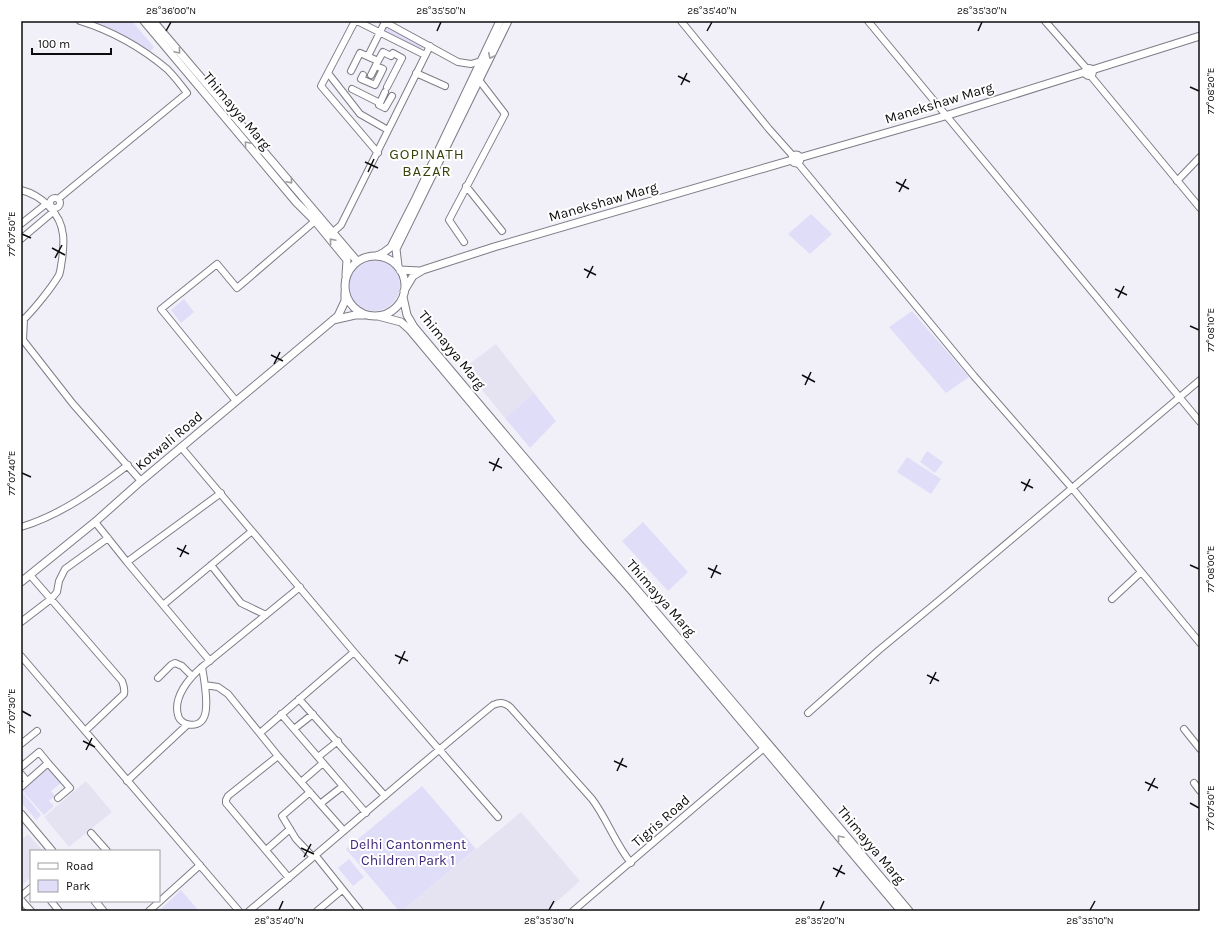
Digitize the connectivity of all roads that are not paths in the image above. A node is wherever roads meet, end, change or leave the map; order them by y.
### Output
1 (80, 21) edge
2 (144, 21) edge
3 (153, 21) edge
4 (356, 21) edge
5 (500, 21) edge
6 (508, 21) edge
7 (680, 21) edge
8 (868, 21) edge
9 (1045, 21) edge
10 (384, 22) edge
11 (380, 33) junction
12 (1200, 36) edge
13 (430, 46) junction
14 (425, 55) junction
15 (368, 56) junction
16 (480, 62) junction
17 (377, 64) junction
18 (351, 71) dead end
19 (1089, 71) junction
20 (328, 73) junction
21 (416, 73) junction
22 (363, 75) dead end
23 (371, 75) dead end
24 (480, 80) junction
25 (198, 81) junction
26 (445, 86) dead end
27 (352, 89) dead end
28 (392, 96) dead end
29 (378, 106) junction
30 (946, 116) junction
31 (388, 130) junction
32 (378, 153) junction
33 (1200, 158) edge
34 (795, 159) junction
35 (1177, 181) junction
36 (466, 186) junction
37 (21, 190) edge
38 (48, 205) junction
39 (1200, 208) edge
40 (53, 212) junction
41 (315, 221) junction
42 (21, 224) edge
43 (21, 229) edge
44 (502, 231) dead end
45 (333, 232) junction
46 (24, 237) edge
47 (464, 242) dead end
48 (393, 248) junction
49 (377, 256) junction
50 (357, 261) junction
51 (399, 268) junction
52 (422, 270) junction
53 (346, 275) junction
54 (345, 292) junction
55 (404, 294) junction
56 (374, 316) junction
57 (333, 320) junction
58 (23, 321) edge
59 (22, 340) edge
60 (1200, 380) edge
61 (1180, 397) junction
62 (236, 401) junction
63 (1200, 422) edge
64 (181, 447) junction
65 (128, 465) junction
66 (141, 481) junction
67 (1072, 488) junction
68 (221, 493) junction
69 (95, 522) junction
70 (21, 527) edge
71 (252, 531) junction
72 (108, 538) junction
73 (589, 539) junction
74 (127, 562) junction
75 (211, 565) junction
76 (1141, 572) junction
77 (30, 575) junction
78 (21, 582) edge
79 (300, 587) junction
80 (52, 599) junction
81 (1112, 599) dead end
82 (163, 605) junction
83 (266, 615) junction
84 (21, 622) edge
85 (1200, 643) edge
86 (354, 652) junction
87 (21, 656) edge
88 (210, 661) junction
89 (202, 667) junction
90 (192, 676) junction
91 (158, 678) dead end
92 (205, 685) junction
93 (299, 698) junction
94 (808, 712) dead end
95 (281, 714) junction
96 (313, 714) junction
97 (187, 725) junction
98 (294, 729) junction
99 (1184, 729) dead end
100 (37, 730) dead end
101 (85, 731) junction
102 (260, 733) junction
103 (338, 741) junction
104 (21, 744) edge
105 (764, 748) junction
106 (439, 749) junction
107 (1200, 749) edge
108 (278, 756) junction
109 (318, 757) junction
110 (48, 763) junction
111 (323, 763) junction
112 (21, 767) edge
113 (21, 774) edge
114 (128, 780) junction
115 (27, 781) junction
116 (301, 782) junction
117 (1194, 783) dead end
118 (21, 786) edge
119 (343, 786) junction
120 (1200, 791) edge
121 (310, 792) junction
122 (385, 796) junction
123 (58, 798) dead end
124 (320, 804) junction
125 (366, 813) junction
126 (21, 814) edge
127 (498, 817) dead end
128 (290, 830) junction
129 (344, 831) junction
130 (91, 833) dead end
131 (51, 850) edge
132 (106, 850) edge
133 (266, 850) junction
134 (314, 857) junction
135 (631, 863) junction
136 (200, 865) junction
137 (288, 878) junction
138 (30, 889) edge
139 (342, 890) junction
140 (21, 896) edge
141 (21, 900) edge
142 (52, 902) edge
143 (96, 902) edge
144 (160, 902) edge
145 (160, 902) edge
146 (152, 909) edge
147 (31, 911) edge
148 (59, 911) edge
149 (103, 911) edge
150 (239, 911) edge
151 (249, 911) edge
152 (317, 911) edge
153 (360, 911) edge
154 (573, 911) edge
155 (901, 911) edge
156 (909, 911) edge

1 - 38 street
2 - 25 street, Thimayya Marg
3 -> 25 street, Thimayya Marg
4 - 11 street
4 - 20 street
5 - 16 street
6 -> 24 street
7 - 34 street
8 - 30 street
9 - 19 street
10 - 11 street
10 - 13 street
11 - 14 street
11 - 15 street
12 - 19 street, Manekshaw Marg
13 - 14 street
13 - 16 street
14 - 21 street
15 - 17 street
15 - 18 street
16 - 48 street
17 - 22 street
17 - 23 street
17 - 29 street
19 - 30 street, Manekshaw Marg
19 - 35 street
20 - 31 street
20 - 32 street
21 - 26 street
21 - 31 street
24 - 36 street
24 - 48 street
41 -> 25 street, Thimayya Marg
25 -> 45 street, Thimayya Marg
27 - 29 street
28 - 29 street
30 - 34 street, Manekshaw Marg
30 - 61 street
31 - 32 street
32 - 45 street
33 - 35 street
34 - 52 street, Manekshaw Marg
34 - 67 street
35 - 39 street
36 - 44 street
36 - 47 street
37 - 38 street
38 - 40 street
38 - 42 street
40 - 46 street
40 - 58 street
53 -> 41 street, Thimayya Marg
41 - 62 street
43 - 46 street
45 - 50 street, Thimayya Marg
48 - 49 street
48 - 51 street
49 - 50 street
49 - 51 street
50 - 53 street
51 - 52 street, Manekshaw Marg
51 - 55 street
52 - 55 street, Manekshaw Marg
53 - 54 street
54 - 56 street
54 - 57 street
55 - 56 street
55 - 73 street, Thimayya Marg
56 - 57 street
56 - 73 street, Thimayya Marg
57 - 62 street, Kotwali Road
58 - 59 street
59 - 65 street
60 - 61 street
61 - 63 street
61 - 67 street
62 - 64 street, Kotwali Road
64 - 66 street, Kotwali Road
64 - 68 street
65 - 66 street
65 - 70 street
66 - 69 street, Kotwali Road
67 - 76 street
67 - 94 street
68 - 71 street
68 - 74 street
69 - 72 street
69 - 77 street, Kotwali Road
71 - 75 street
71 - 79 street
72 - 74 street
72 - 80 street
73 - 105 street, Thimayya Marg
73 - 156 street, Thimayya Marg
74 - 82 street
75 - 82 street
75 - 83 street
76 - 81 street
76 - 85 street
77 - 78 street, Kotwali Road
77 - 80 street
79 - 83 street
79 - 86 street
80 - 84 street
80 - 101 street
82 - 88 street
83 - 88 street
86 - 93 street
86 - 106 street
87 - 101 street
88 - 89 street
89 - 90 street
89 - 92 street
90 - 91 street
90 - 97 street
92 - 97 street
92 - 102 street
93 - 95 street
93 - 96 street
95 - 98 street
95 - 102 street
96 - 98 street
96 - 103 street
97 - 114 street
98 - 109 street
99 - 107 street
100 - 104 street
101 - 114 street
102 - 108 street
103 - 109 street
103 - 122 street
105 - 135 street, Tigris Road
155 -> 105 street, Thimayya Marg
106 - 122 street
106 - 127 street
106 - 135 street
108 - 116 street
108 - 133 street
109 - 111 street
110 - 112 street
110 - 115 street
110 - 123 street
111 - 116 street
111 - 119 street
113 - 115 street
114 - 136 street
115 - 118 street
116 - 121 street
117 - 120 street
119 - 124 street
119 - 125 street
121 - 124 street
121 - 128 street
122 - 125 street
124 - 129 street
125 - 129 street
126 - 131 street
128 - 133 street
128 - 134 street
129 - 134 street
130 - 132 street
133 - 137 street
134 - 137 street
134 - 139 street
135 - 154 street, Tigris Road
136 - 144 street
136 - 150 street
137 - 151 street
138 - 140 street
139 - 152 street
139 - 153 street
141 - 147 street
142 - 148 street
143 - 149 street
145 - 146 street

